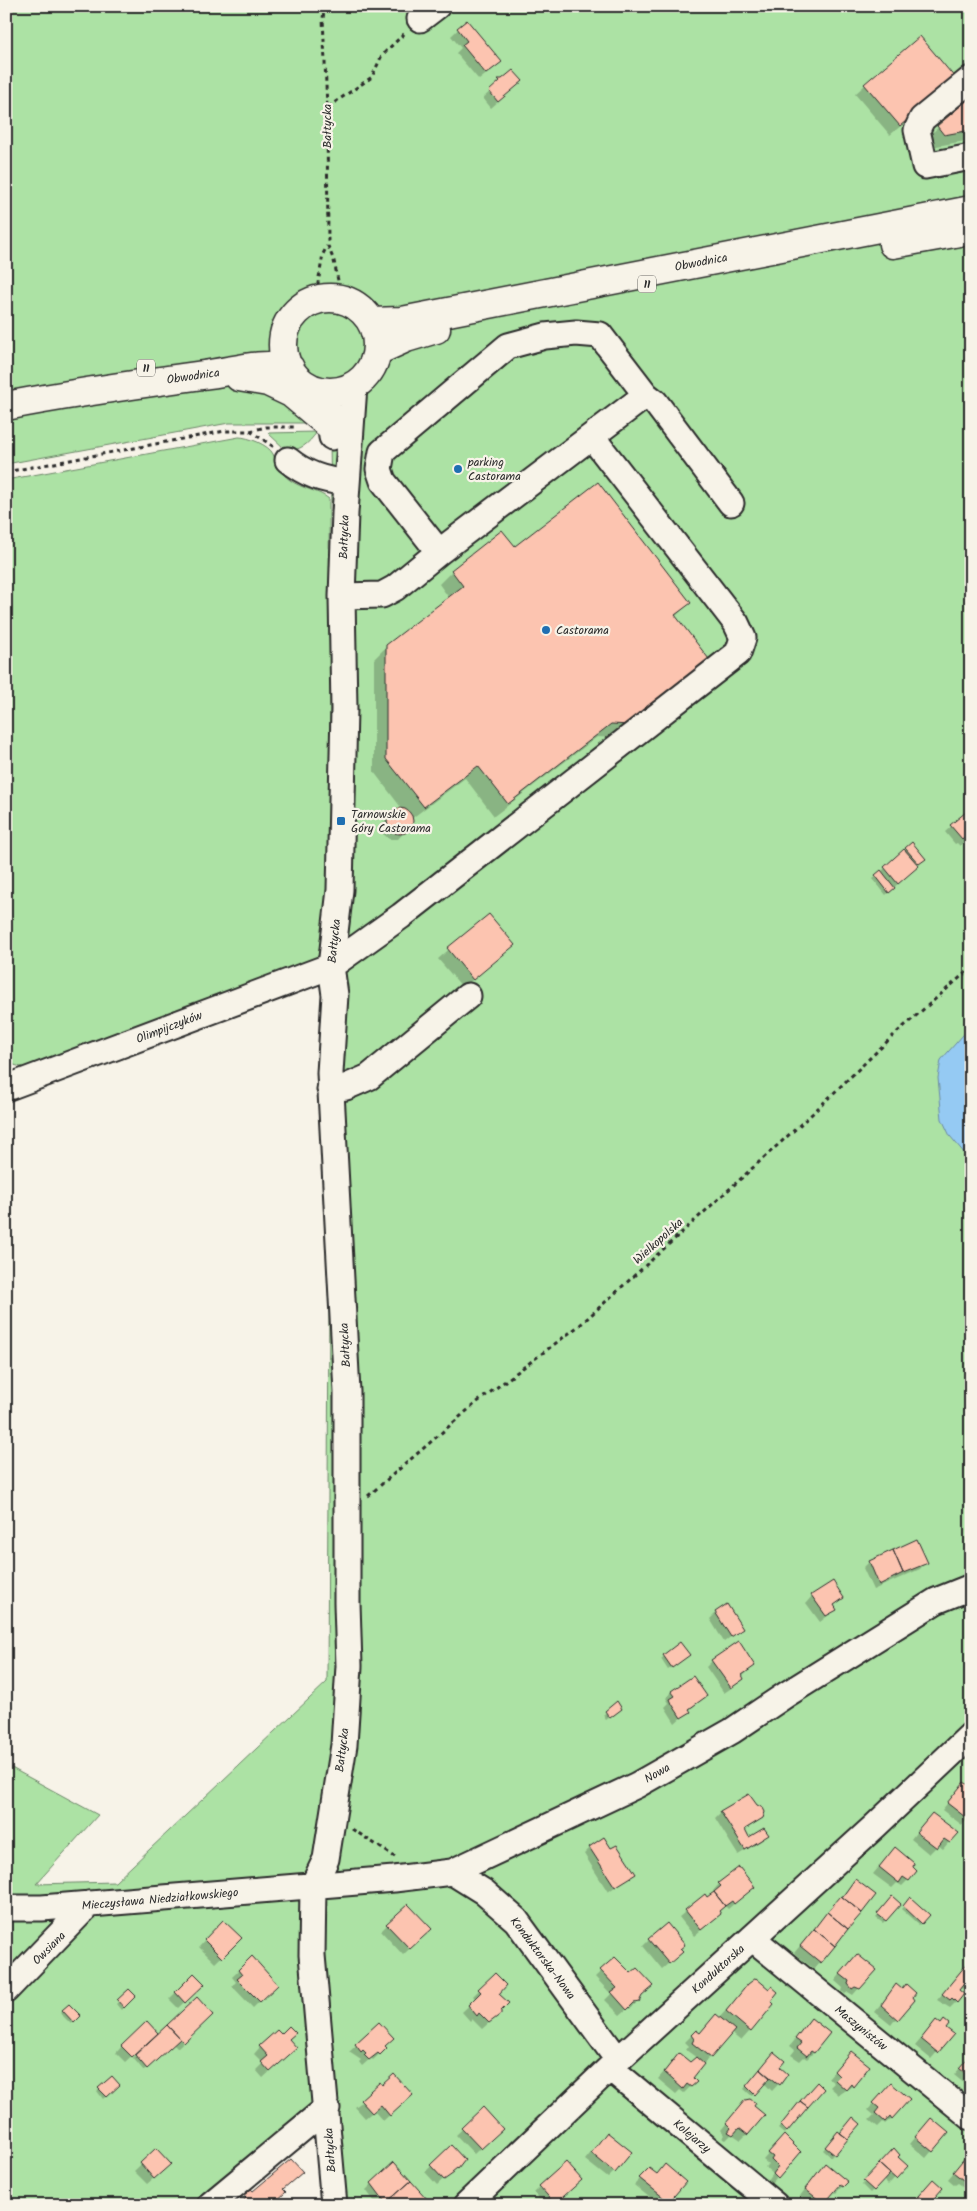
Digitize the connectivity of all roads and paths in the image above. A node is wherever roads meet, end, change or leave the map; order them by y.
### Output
1 (325, 6) edge
2 (428, 12) edge
3 (971, 79) edge
4 (327, 107) junction
5 (971, 157) edge
6 (971, 210) edge
7 (971, 230) edge
8 (328, 246) junction
9 (342, 300) junction
10 (315, 301) junction
11 (372, 322) junction
12 (284, 337) junction
13 (377, 351) junction
14 (290, 368) junction
15 (215, 374) junction
16 (354, 386) junction
17 (320, 391) junction
18 (6, 394) edge
19 (646, 395) junction
20 (6, 406) edge
21 (329, 425) junction
22 (300, 427) dead end
23 (250, 431) junction
24 (592, 437) junction
25 (288, 460) joint
26 (6, 472) edge
27 (346, 482) junction
28 (731, 503) dead end
29 (439, 552) junction
30 (342, 596) junction
31 (331, 966) junction
32 (971, 968) edge
33 (468, 996) dead end
34 (6, 1088) edge
35 (330, 1090) junction
36 (347, 1515) junction
37 (971, 1587) edge
38 (971, 1735) edge
39 (333, 1812) junction
40 (452, 1872) junction
41 (426, 1875) junction
42 (314, 1886) junction
43 (89, 1904) junction
44 (6, 1908) edge
45 (752, 1938) junction
46 (6, 1990) edge
47 (614, 2064) junction
48 (327, 2108) junction
49 (971, 2117) edge
50 (210, 2205) edge
51 (334, 2205) edge
52 (466, 2205) edge
53 (776, 2205) edge

1 - 4 path, Bałtycka
2 - 4 path
3 - 5 street
4 - 8 path, Bałtycka
6 - 11 highway, Obwodnica / 11
7 - 13 highway, Obwodnica / 11
8 - 9 path
8 - 10 path
9 - 10 highway
9 - 11 highway
10 - 12 highway
11 - 13 highway
12 - 14 highway
12 - 18 highway, Obwodnica / 11
13 - 16 highway
14 - 15 highway, Obwodnica / 11
14 - 17 highway
15 - 20 highway, Obwodnica / 11
15 - 21 highway
16 - 17 highway
16 - 27 street, Bałtycka
17 - 21 street, Bałtycka
19 - 24 street
19 - 28 street
19 - 29 street
21 - 27 street, Bałtycka
22 - 23 path
23 - 25 path
23 - 26 path
24 - 29 street
24 - 31 street, Olimpijczyków
25 - 27 street
27 - 30 street, Bałtycka
29 - 30 street
30 - 31 street, Bałtycka
31 - 34 street, Olimpijczyków
31 - 35 street, Bałtycka
32 - 36 path, Wielkopolska
33 - 35 street
35 - 36 street, Bałtycka
36 - 39 street, Bałtycka
37 - 40 street, Nowa
38 - 45 street, Konduktorska
39 - 41 path
39 - 42 street, Bałtycka
40 - 41 street, Nowa
40 - 47 street, Konduktorska-Nowa
41 - 42 street, Nowa
42 - 43 street, Mieczysława Niedziałkowskiego
42 - 48 street, Bałtycka
43 - 44 street, Mieczysława Niedziałkowskiego
43 - 46 street, Owsiana
45 - 47 street, Konduktorska
45 - 49 street, Maszynistów
47 - 52 street, Konduktorska
47 - 53 street, Kolejarzy
48 - 50 street
48 - 51 street, Bałtycka

